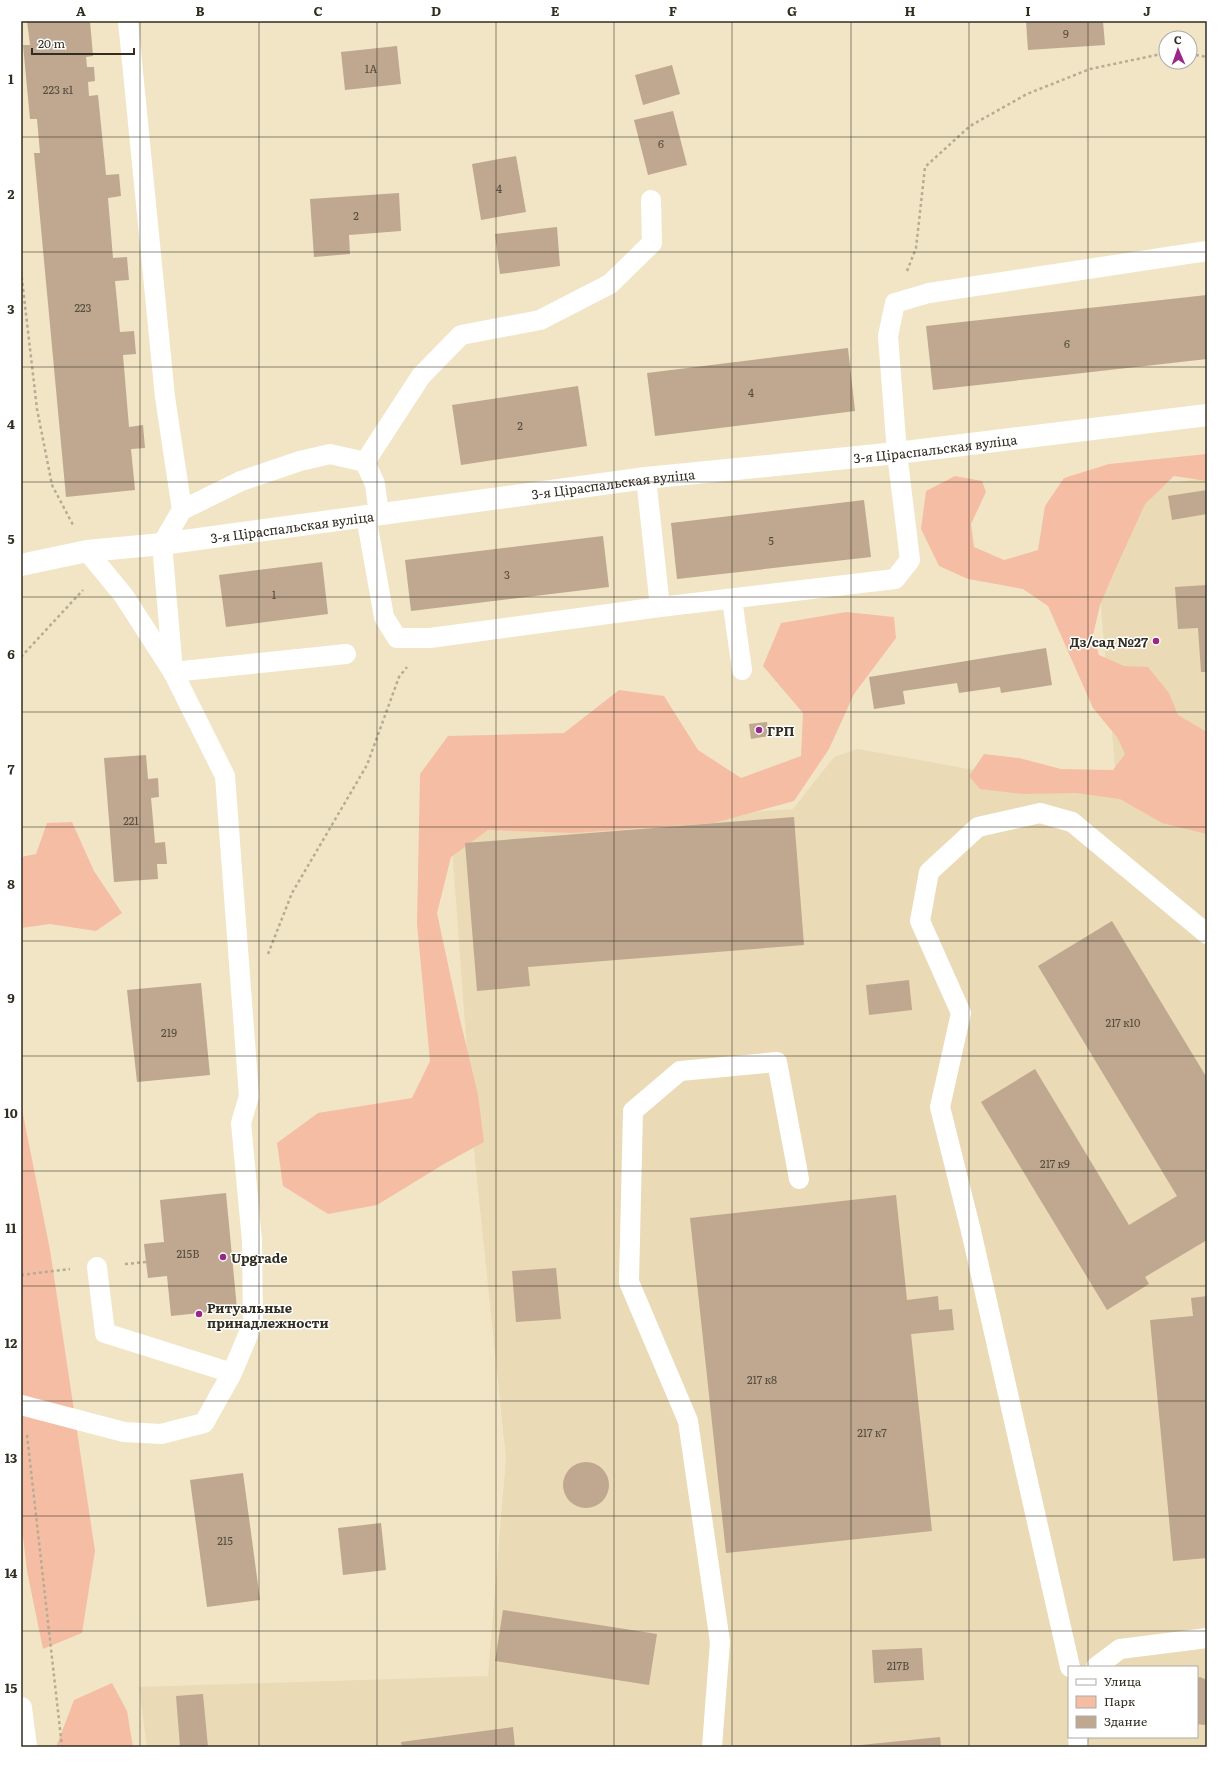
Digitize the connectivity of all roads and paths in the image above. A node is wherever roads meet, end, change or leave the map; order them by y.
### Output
1 (128, 21) edge
2 (1158, 55) edge
3 (652, 200) dead end
4 (1207, 251) edge
5 (21, 271) edge
6 (895, 303) junction
7 (1207, 415) edge
8 (897, 453) junction
9 (365, 462) junction
10 (646, 478) junction
11 (182, 510) junction
12 (372, 516) junction
13 (162, 544) junction
14 (86, 551) junction
15 (21, 565) edge
16 (101, 570) junction
17 (732, 600) junction
18 (660, 607) junction
19 (430, 638) junction
20 (346, 654) dead end
21 (21, 657) edge
22 (742, 670) dead end
23 (173, 672) junction
24 (1207, 934) edge
25 (266, 960) dead end
26 (799, 1179) dead end
27 (97, 1267) dead end
28 (232, 1373) junction
29 (22, 1405) edge
30 (1207, 1638) edge
31 (1070, 1666) edge
32 (1097, 1666) edge
33 (21, 1708) edge
34 (26, 1747) edge
35 (62, 1747) edge
36 (712, 1747) edge

1 - 11 lane
2 - 6 path
3 - 9 lane
4 - 6 lane
5 - 14 path
6 - 8 lane
7 - 8 street, 3-я Ціраспальская вуліца
8 - 10 street, 3-я Ціраспальская вуліца
8 - 17 lane
9 - 11 lane
9 - 12 lane
10 - 12 street, 3-я Ціраспальская вуліца
10 - 18 lane
11 - 13 lane
12 - 13 street, 3-я Ціраспальская вуліца
12 - 19 lane
13 - 14 street, 3-я Ціраспальская вуліца
13 - 23 lane
14 - 15 street, 3-я Ціраспальская вуліца
14 - 16 lane
16 - 21 path
16 - 23 lane
17 - 18 lane
17 - 22 lane
18 - 19 lane
19 - 25 path
20 - 23 lane
23 - 28 lane
24 - 31 lane
26 - 36 lane
27 - 28 lane
28 - 29 lane
29 - 35 path
30 - 32 lane
33 - 34 street

